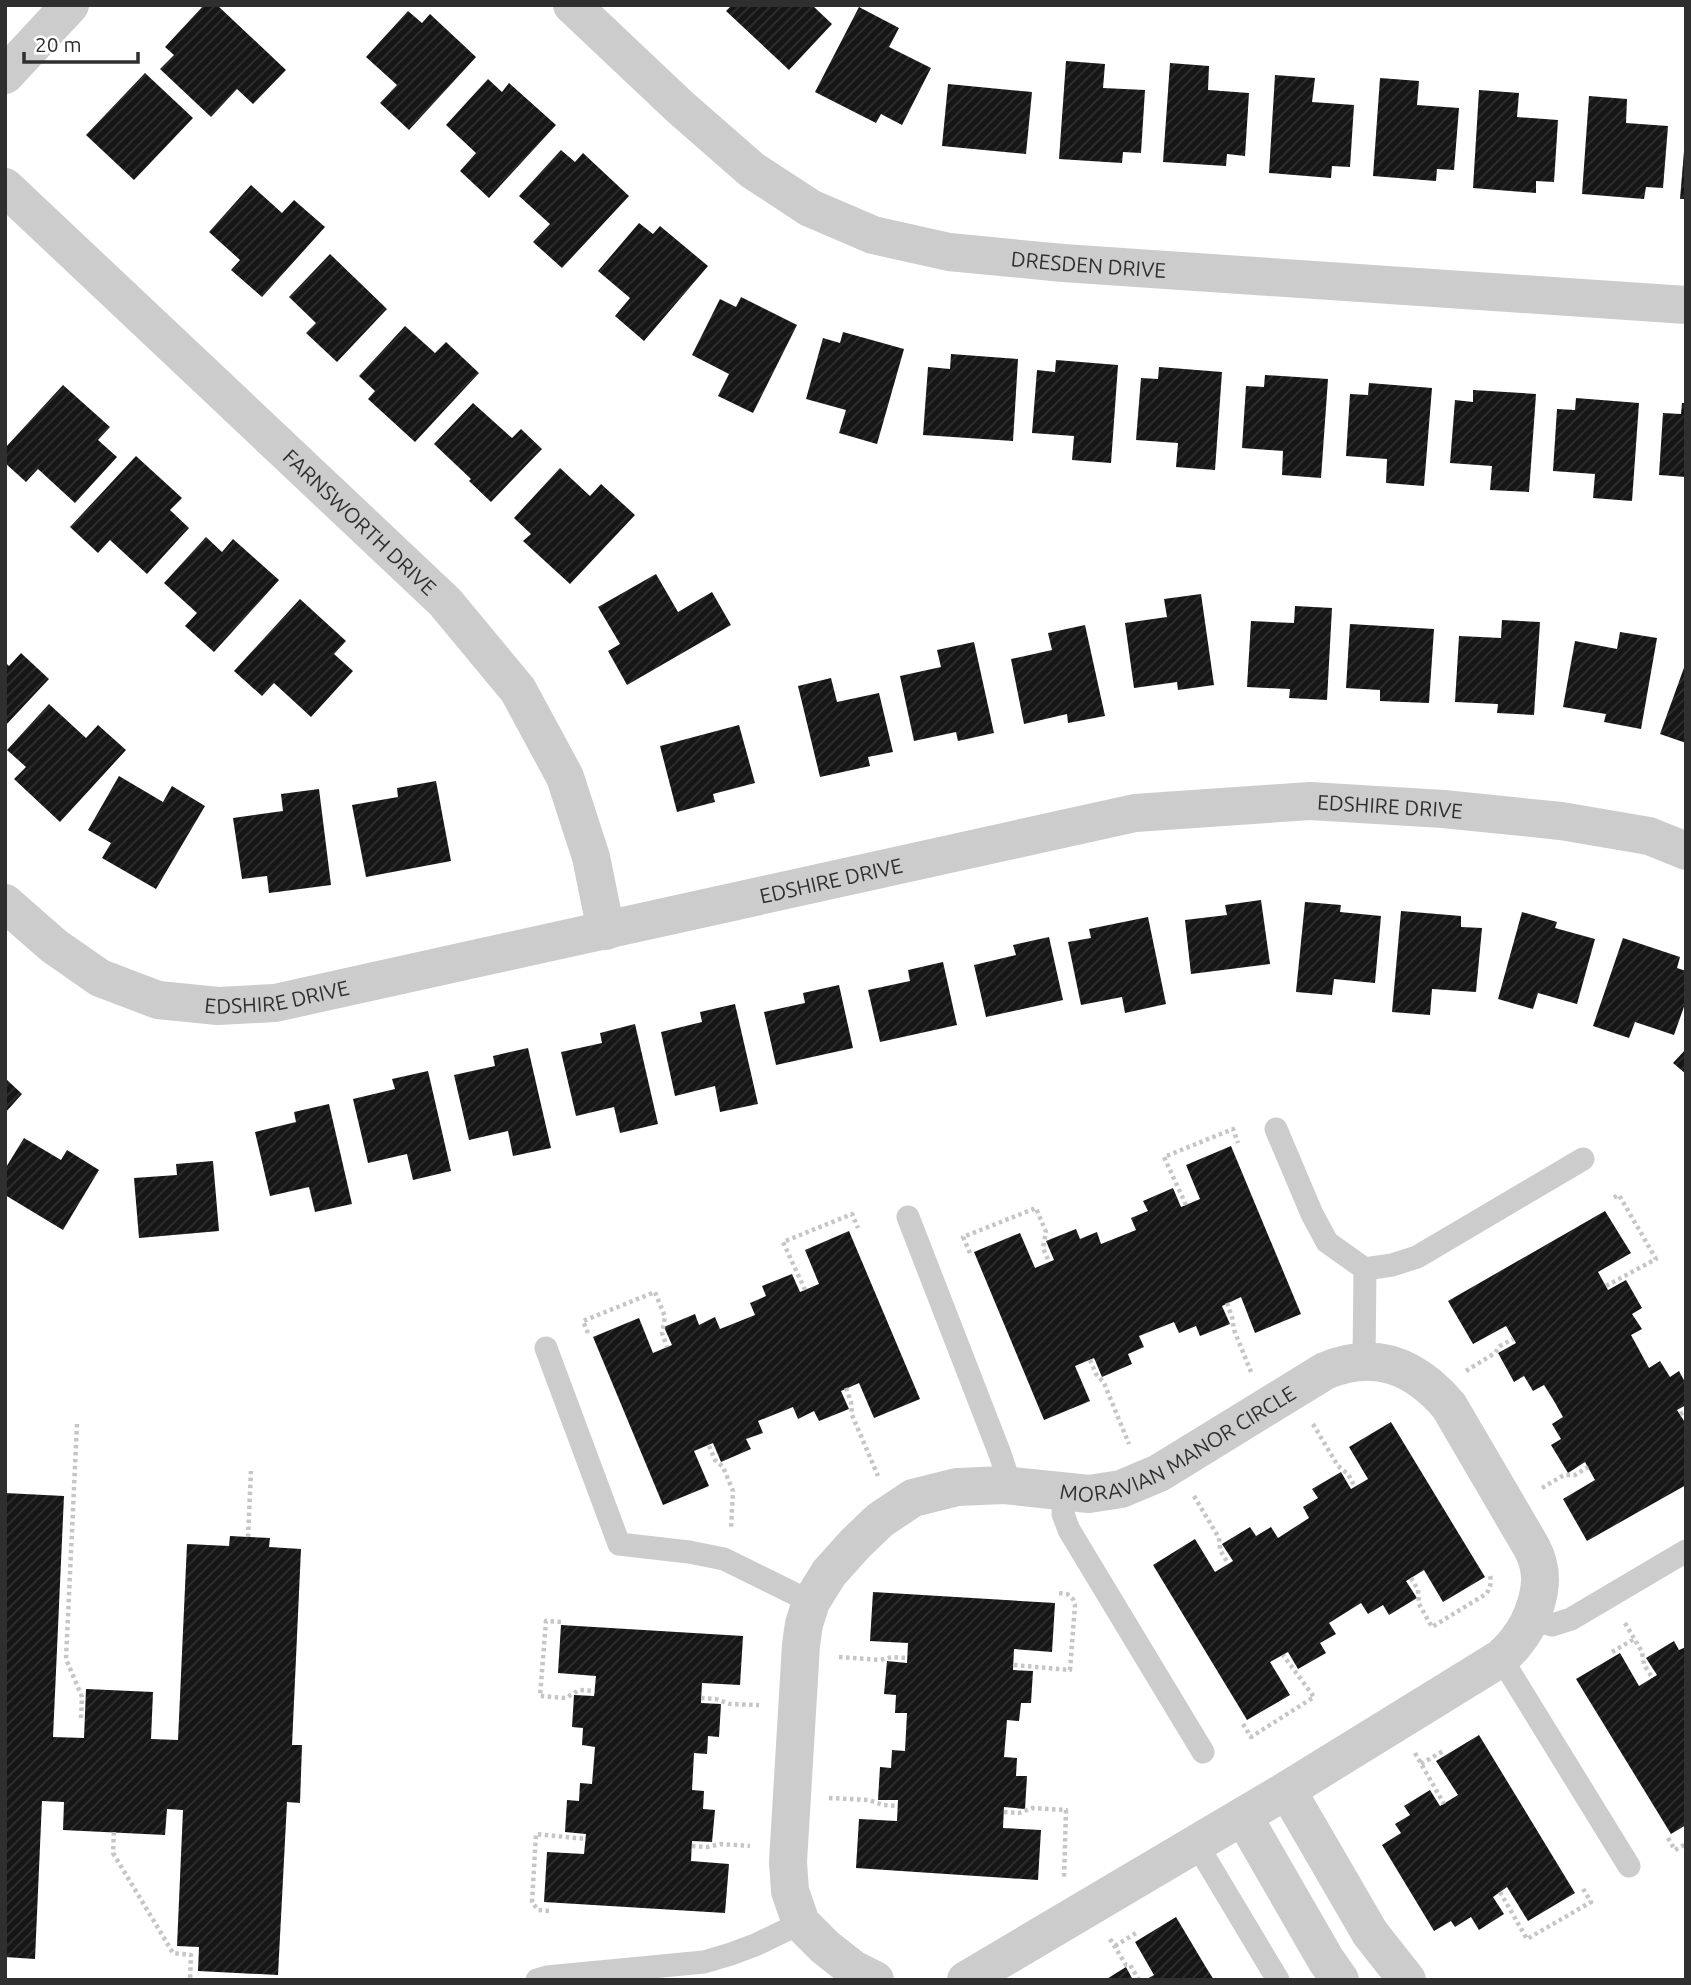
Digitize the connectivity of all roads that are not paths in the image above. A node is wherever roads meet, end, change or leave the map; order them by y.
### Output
1 (70, 5) edge
2 (572, 5) edge
3 (5, 75) edge
4 (5, 187) edge
5 (1686, 305) edge
6 (1686, 851) edge
7 (5, 904) edge
8 (606, 931) junction
9 (1276, 1129) dead end
10 (1583, 1159) dead end
11 (908, 1217) dead end
12 (1365, 1269) junction
13 (546, 1348) dead end
14 (1364, 1361) junction
15 (1004, 1485) junction
16 (1063, 1492) junction
17 (1686, 1551) edge
18 (811, 1602) junction
19 (1530, 1619) junction
20 (1501, 1658) junction
21 (1203, 1752) dead end
22 (1287, 1790) junction
23 (1243, 1816) junction
24 (1196, 1843) junction
25 (1629, 1866) dead end
26 (801, 1923) junction
27 (537, 1980) edge
28 (874, 1980) edge
29 (966, 1980) edge
30 (1278, 1980) edge
31 (1340, 1980) edge
32 (1407, 1980) edge

1 - 3 street
2 - 5 street, DRESDEN DRIVE
4 - 8 street, FARNSWORTH DRIVE
6 - 8 street, EDSHIRE DRIVE
7 - 8 street, EDSHIRE DRIVE
9 - 12 lane
10 - 12 lane
11 - 15 lane
12 - 14 lane
13 - 18 lane
14 - 16 street, MORAVIAN MANOR CIRCLE
14 - 19 street, MORAVIAN MANOR CIRCLE
15 - 16 street, MORAVIAN MANOR CIRCLE
15 - 18 street, MORAVIAN MANOR CIRCLE
16 - 21 lane
17 - 19 lane
18 - 26 street, MORAVIAN MANOR CIRCLE
19 - 20 street, MORAVIAN MANOR CIRCLE
20 - 22 street, MORAVIAN MANOR CIRCLE
20 - 25 lane
22 - 23 street, MORAVIAN MANOR CIRCLE
22 - 32 street
23 - 24 street, MORAVIAN MANOR CIRCLE
23 - 31 street
24 - 29 street, MORAVIAN MANOR CIRCLE
24 - 30 lane
26 - 27 lane
26 - 28 street, MORAVIAN MANOR CIRCLE

